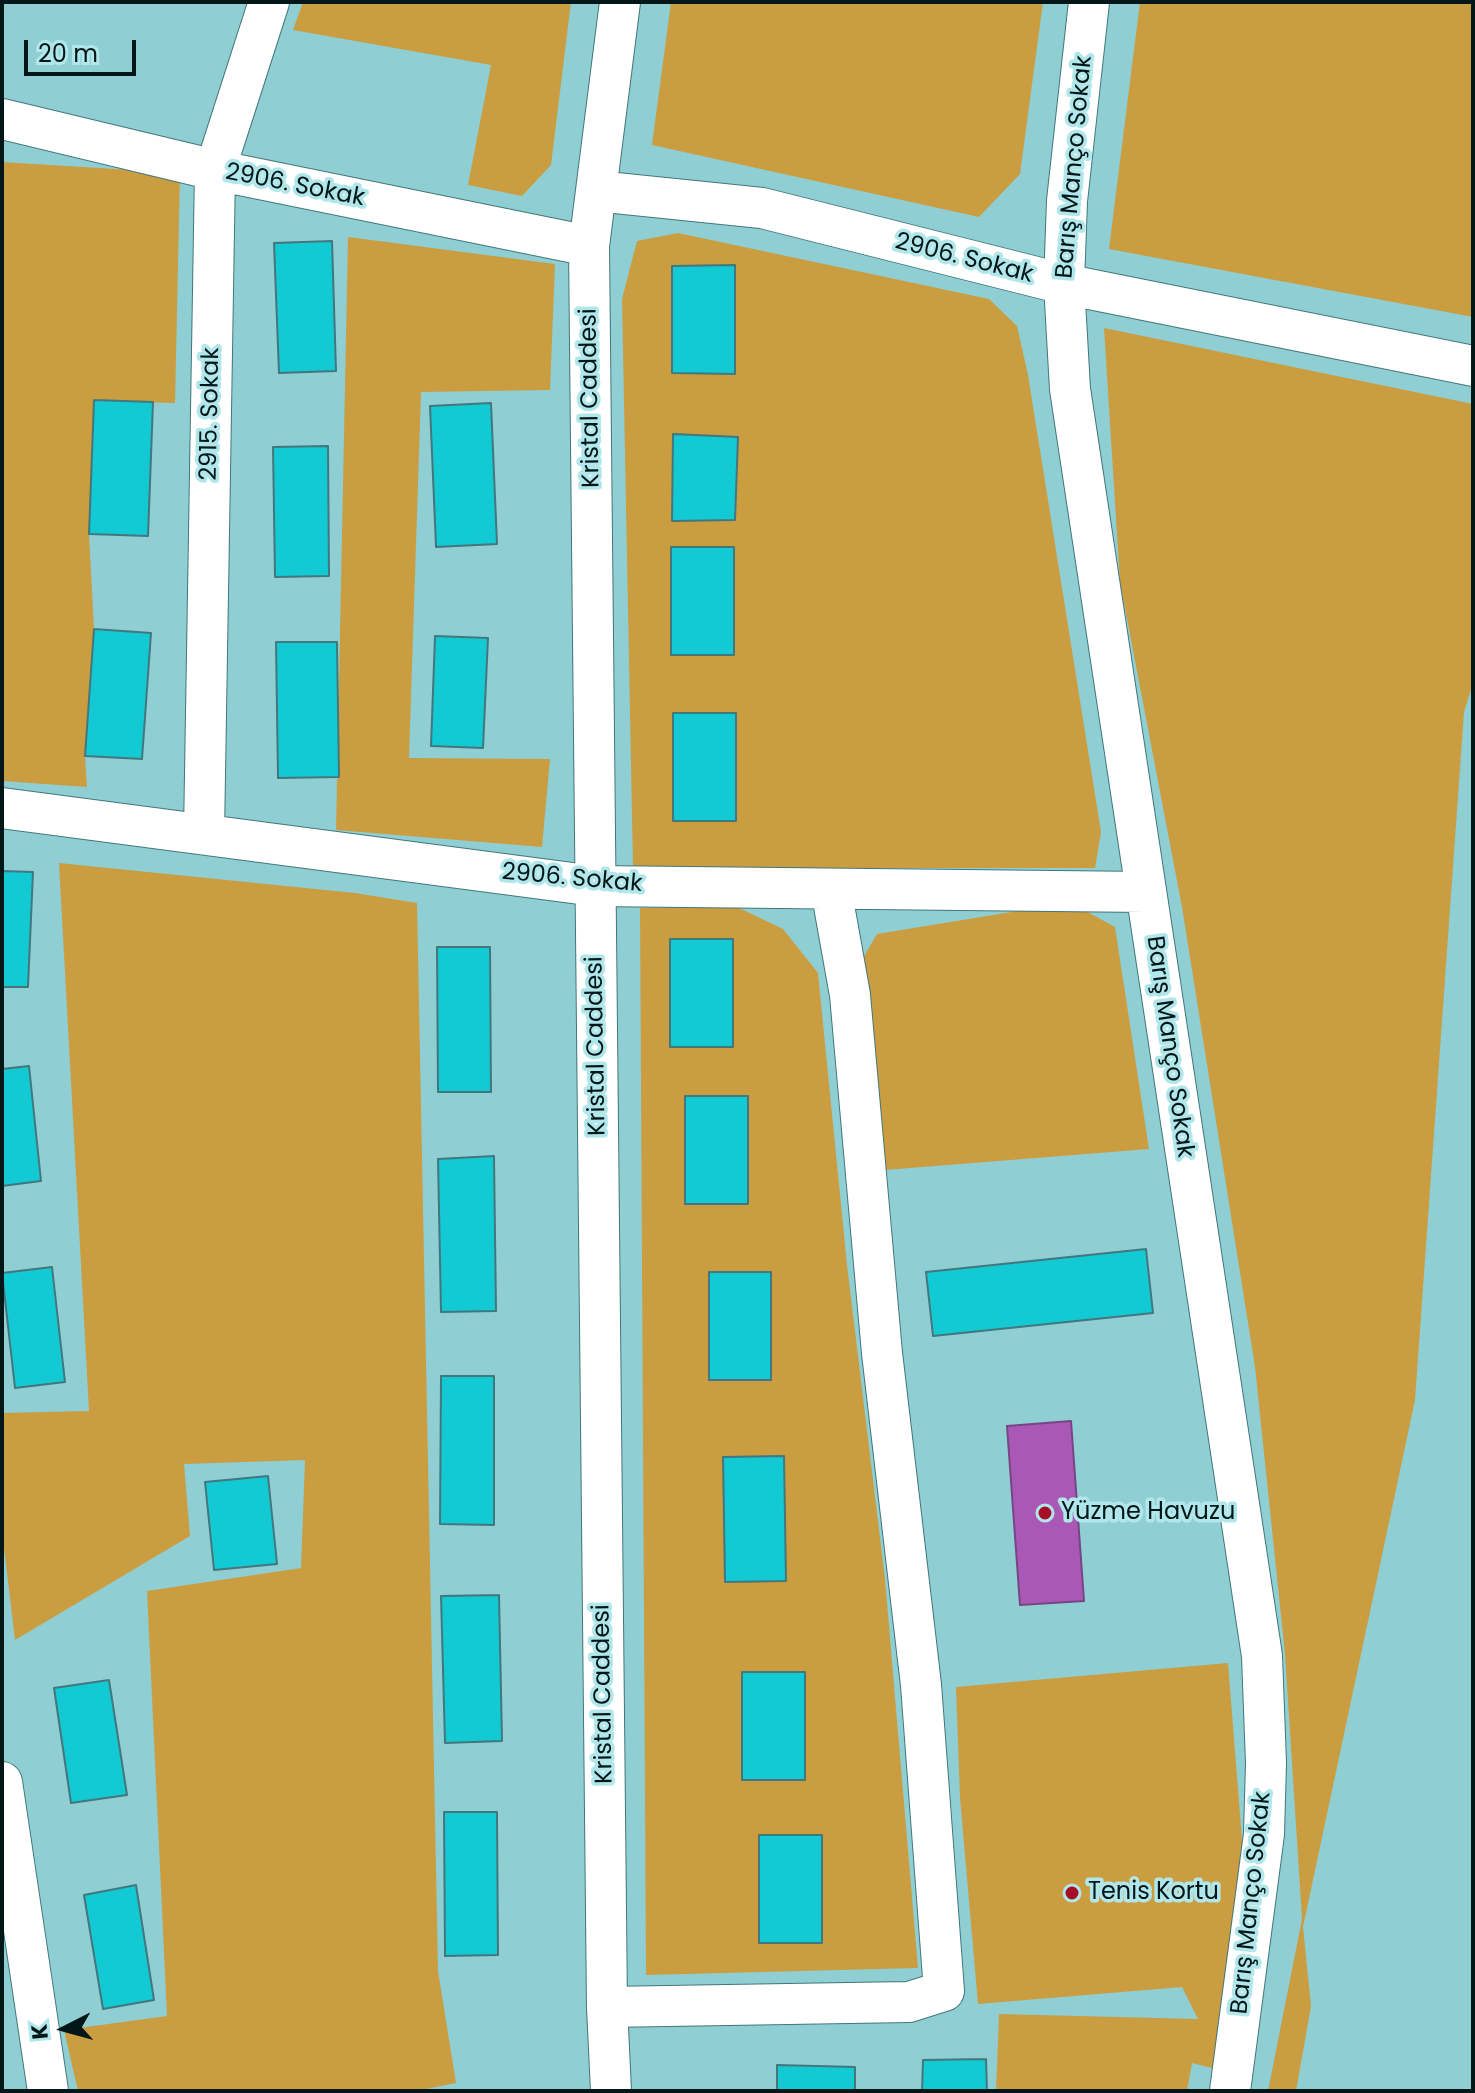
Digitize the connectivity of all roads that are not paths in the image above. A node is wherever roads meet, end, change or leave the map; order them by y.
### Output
1 (620, 2) edge
2 (1089, 2) edge
3 (267, 3) edge
4 (2, 119) edge
5 (215, 170) junction
6 (596, 191) junction
7 (589, 246) junction
8 (1064, 284) junction
9 (1473, 366) edge
10 (2, 808) edge
11 (204, 834) junction
12 (595, 886) junction
13 (831, 889) junction
14 (1146, 892) junction
15 (2, 1782) edge
16 (607, 2007) junction
17 (607, 2090) edge
18 (48, 2091) edge
19 (1230, 2091) edge

1 - 6 street, Kristal Caddesi
2 - 8 street, Barış Manço Sokak
3 - 5 street, 2915. Sokak
4 - 5 street, 2906. Sokak
5 - 7 street, 2906. Sokak
5 - 11 street, 2915. Sokak
6 - 7 street, Kristal Caddesi
6 - 8 street, 2906. Sokak
7 - 12 street, Kristal Caddesi
8 - 9 street, 2906. Sokak
8 - 14 street, Barış Manço Sokak
10 - 11 street, 2906. Sokak
11 - 12 street, 2906. Sokak
12 - 13 street, 2906. Sokak
12 - 16 street, Kristal Caddesi
13 - 14 street, 2906. Sokak
13 - 16 street
14 - 19 street, Barış Manço Sokak
15 - 18 street
16 - 17 street, Kristal Caddesi

